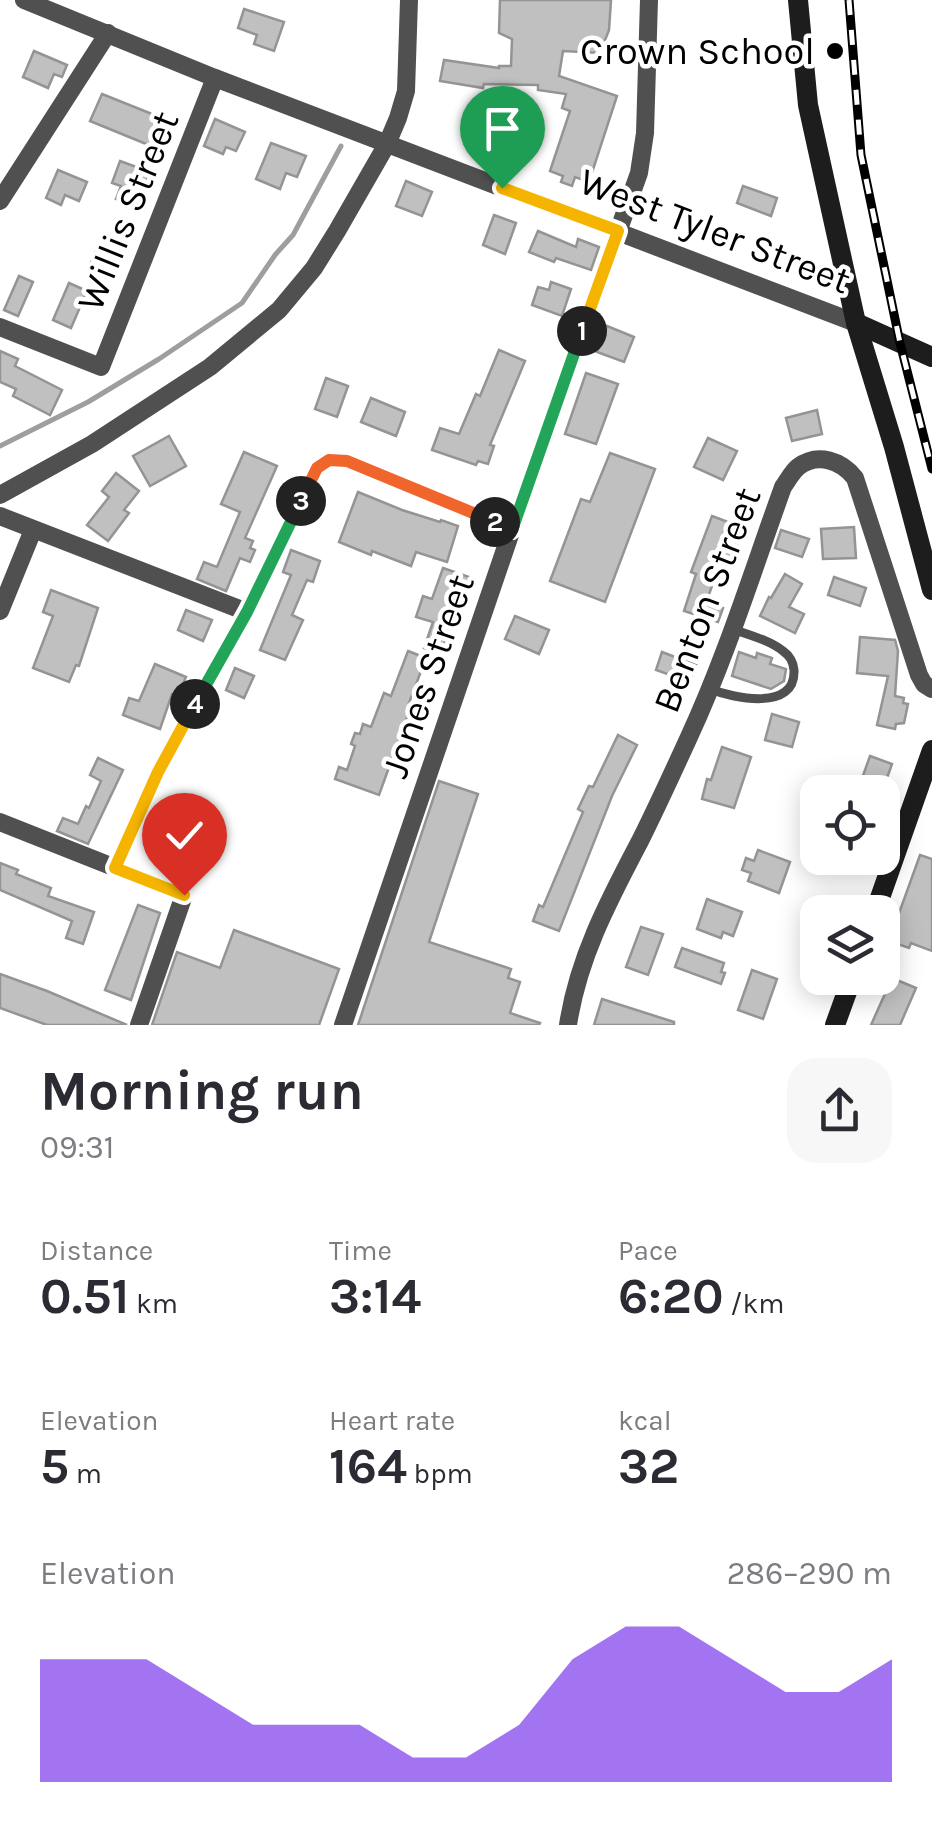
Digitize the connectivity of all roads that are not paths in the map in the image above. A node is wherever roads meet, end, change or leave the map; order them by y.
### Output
1 (24, 0) edge
2 (410, 0) edge
3 (649, 0) edge
4 (798, 0) edge
5 (108, 33) junction
6 (215, 78) junction
7 (387, 144) junction
8 (0, 201) edge
9 (618, 231) junction
10 (856, 322) junction
11 (0, 327) edge
12 (932, 357) edge
13 (0, 495) edge
14 (0, 516) edge
15 (33, 530) junction
16 (512, 530) junction
17 (932, 590) edge
18 (0, 611) edge
19 (247, 612) junction
20 (732, 629) junction
21 (932, 688) edge
22 (710, 689) junction
23 (932, 750) edge
24 (0, 822) edge
25 (115, 868) junction
26 (882, 895) edge
27 (846, 995) edge
28 (139, 1025) edge
29 (344, 1025) edge
30 (568, 1025) edge
31 (835, 1025) edge

1 - 5 street, West Tyler Street
2 - 7 street
3 - 9 street, Jones Street
4 - 10 main road
5 - 6 street, West Tyler Street
5 - 8 street
6 - 7 street, West Tyler Street
6 - 11 street, Willis Street
7 - 9 street, West Tyler Street
7 - 13 street
9 - 10 street, West Tyler Street
9 - 16 street, Jones Street
10 - 12 main road, West Tyler Street
10 - 17 main road
14 - 15 street
15 - 18 street
15 - 19 street
16 - 19 street
16 - 29 street, Jones Street
19 - 25 street
20 - 21 street, Benton Street
20 - 22 street, Benton Street
20 - 22 lane
22 - 30 street, Benton Street
23 - 26 main road
24 - 25 street
25 - 28 street
27 - 31 main road

